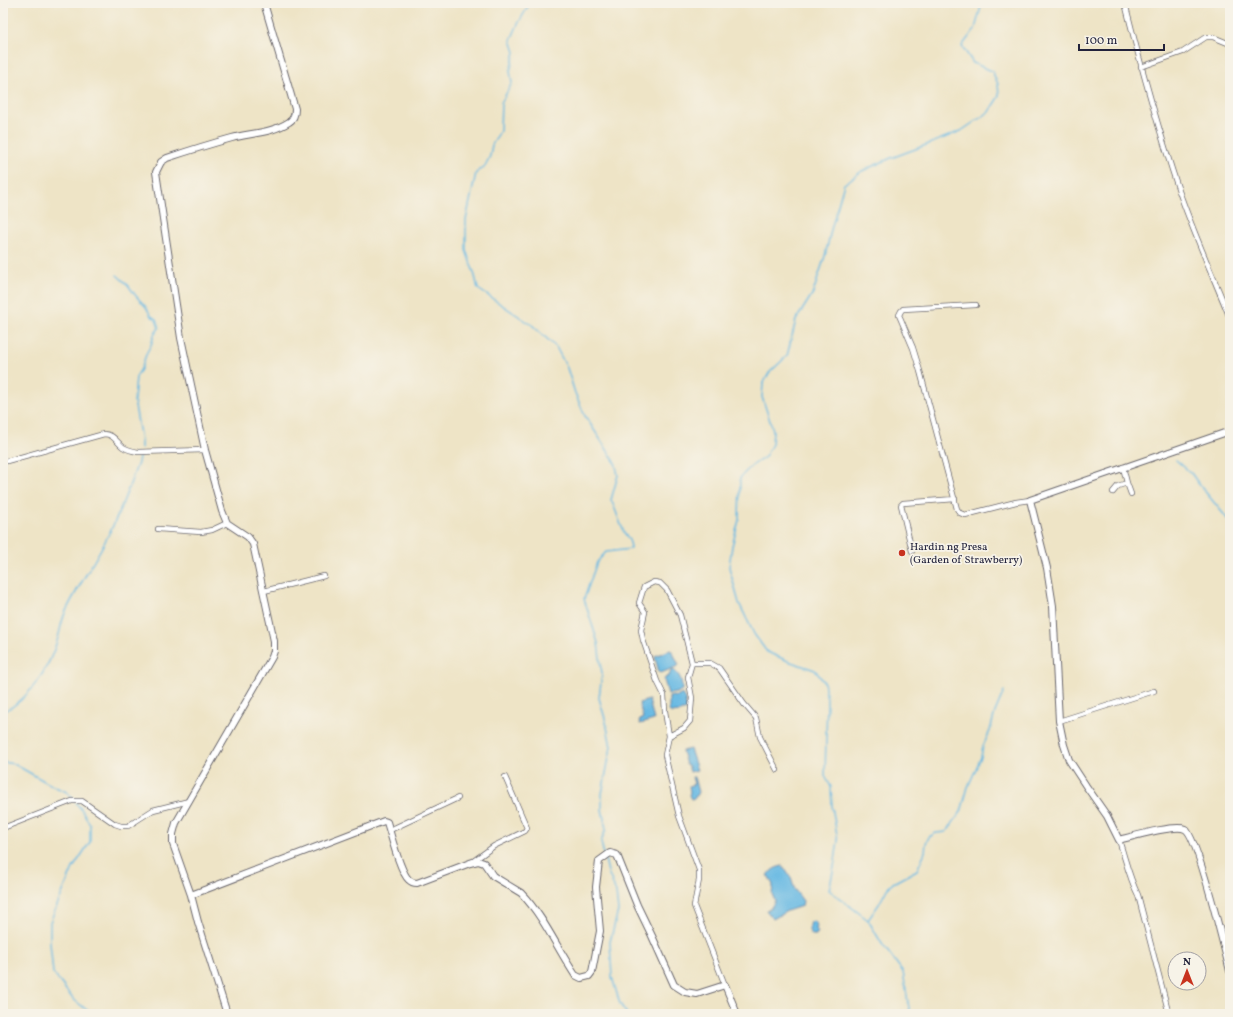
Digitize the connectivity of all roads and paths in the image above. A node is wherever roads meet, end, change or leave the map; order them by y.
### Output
1 (264, 3) edge
2 (1125, 3) edge
3 (1230, 44) edge
4 (1141, 67) junction
5 (976, 305) dead end
6 (1230, 318) edge
7 (1230, 431) edge
8 (205, 450) junction
9 (3, 462) edge
10 (1123, 467) junction
11 (1127, 483) junction
12 (1112, 492) dead end
13 (1131, 494) dead end
14 (954, 499) junction
15 (1030, 500) junction
16 (227, 523) junction
17 (158, 529) dead end
18 (912, 551) dead end
19 (324, 576) dead end
20 (264, 591) junction
21 (692, 663) junction
22 (1154, 691) dead end
23 (1059, 721) junction
24 (669, 736) junction
25 (776, 770) dead end
26 (505, 776) dead end
27 (458, 798) dead end
28 (189, 801) junction
29 (3, 828) edge
30 (390, 830) junction
31 (1119, 840) junction
32 (470, 863) junction
33 (191, 895) junction
34 (1230, 971) edge
35 (725, 985) junction
36 (227, 1014) edge
37 (737, 1014) edge
38 (1169, 1014) edge

1 - 8 street
2 - 4 street
3 - 4 street
4 - 6 street
5 - 14 street
7 - 10 street
8 - 9 street
8 - 16 street
10 - 11 street
10 - 15 street
11 - 12 street
11 - 13 street
14 - 15 street
14 - 18 street
15 - 23 street
16 - 17 street
16 - 20 street
19 - 20 street
20 - 28 street
21 - 24 street
21 - 24 street
21 - 25 street
22 - 23 street
23 - 31 street
24 - 35 street
26 - 32 street
27 - 30 street
28 - 29 street
28 - 33 street
30 - 32 street
30 - 33 street
31 - 34 street
31 - 38 street
32 - 35 street
33 - 36 street
35 - 37 street

